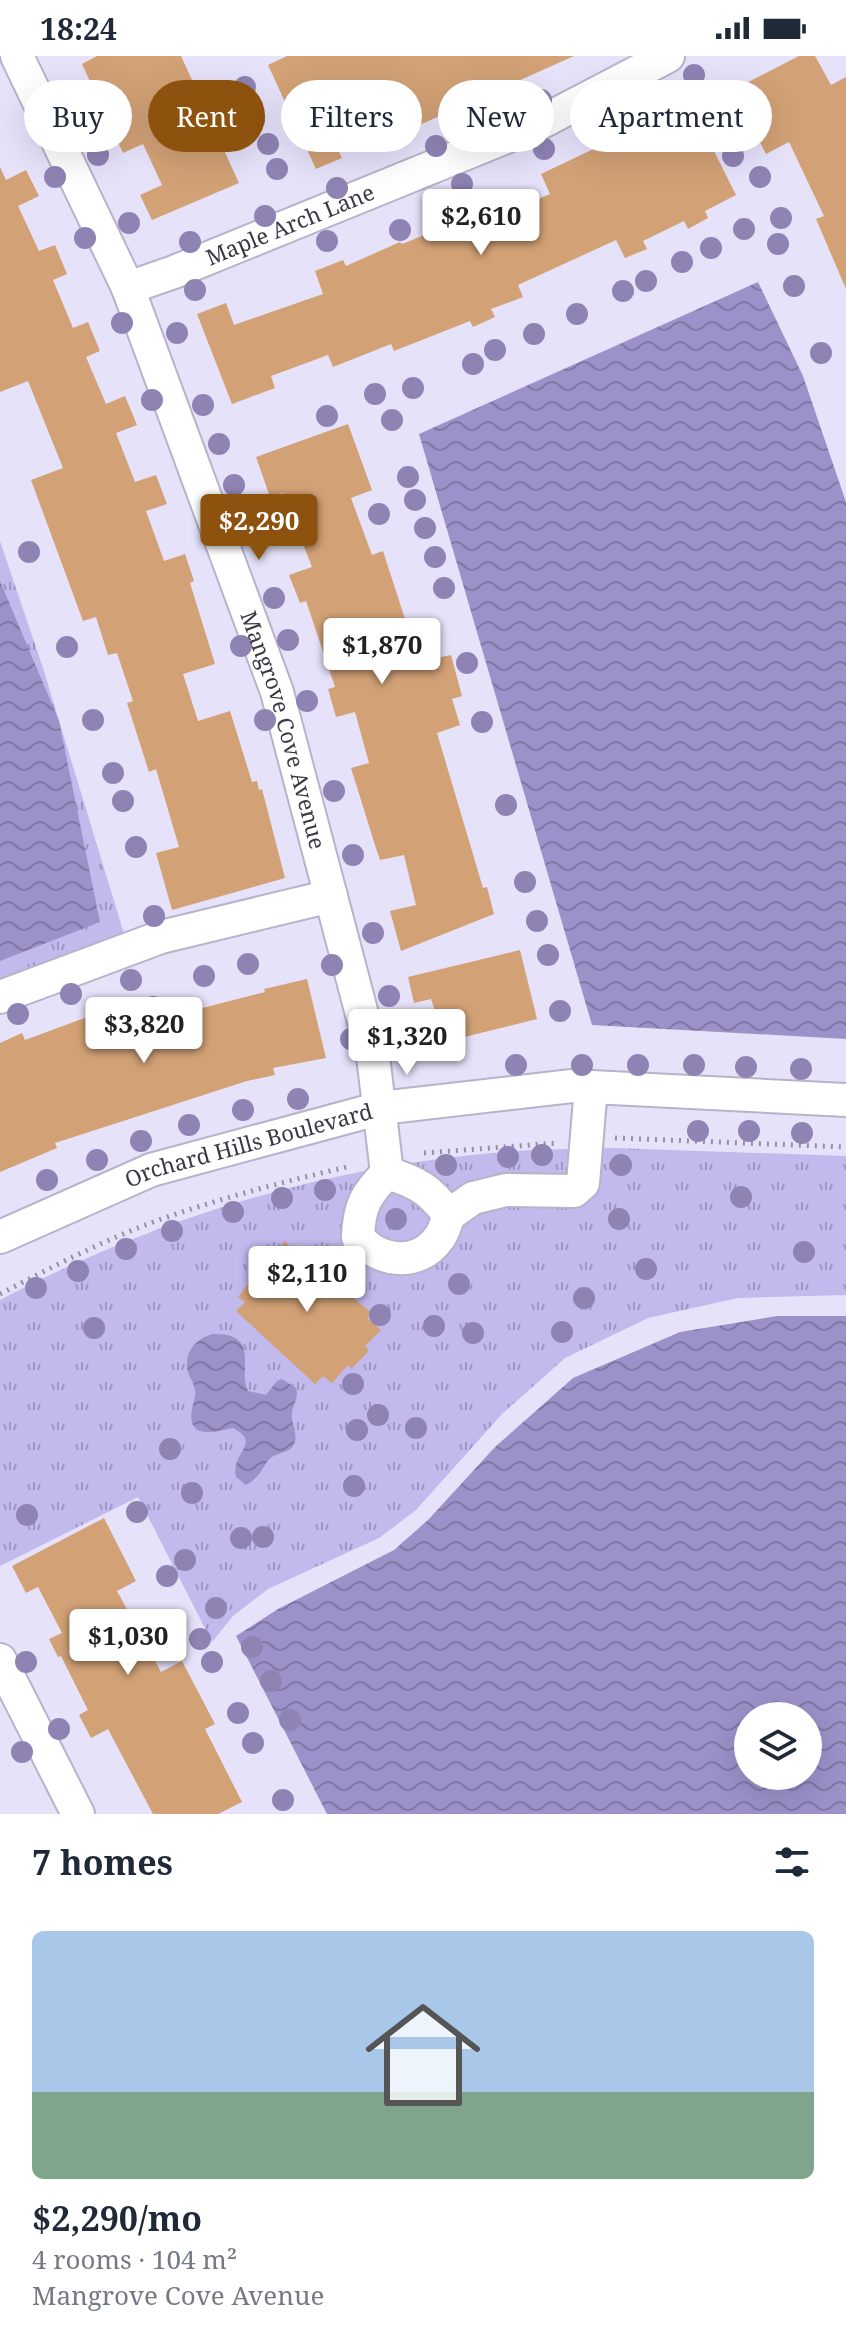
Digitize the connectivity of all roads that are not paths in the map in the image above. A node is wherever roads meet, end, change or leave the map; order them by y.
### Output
1 (17, 56) edge
2 (668, 56) edge
3 (128, 288) junction
4 (331, 896) junction
5 (0, 997) edge
6 (591, 1087) junction
7 (846, 1100) edge
8 (381, 1108) junction
9 (387, 1173) junction
10 (449, 1215) junction
11 (0, 1237) edge
12 (0, 1660) edge
13 (78, 1814) edge

1 - 3 street, Mangrove Cove Avenue
2 - 3 street, Maple Arch Lane
3 - 4 street, Mangrove Cove Avenue
4 - 5 street
4 - 8 street, Mangrove Cove Avenue
6 - 7 street, Orchard Hills Boulevard
6 - 8 street, Orchard Hills Boulevard
6 - 10 street
8 - 9 street, Mangrove Cove Avenue
8 - 11 street, Orchard Hills Boulevard
9 - 10 street
9 - 10 street
12 - 13 street

